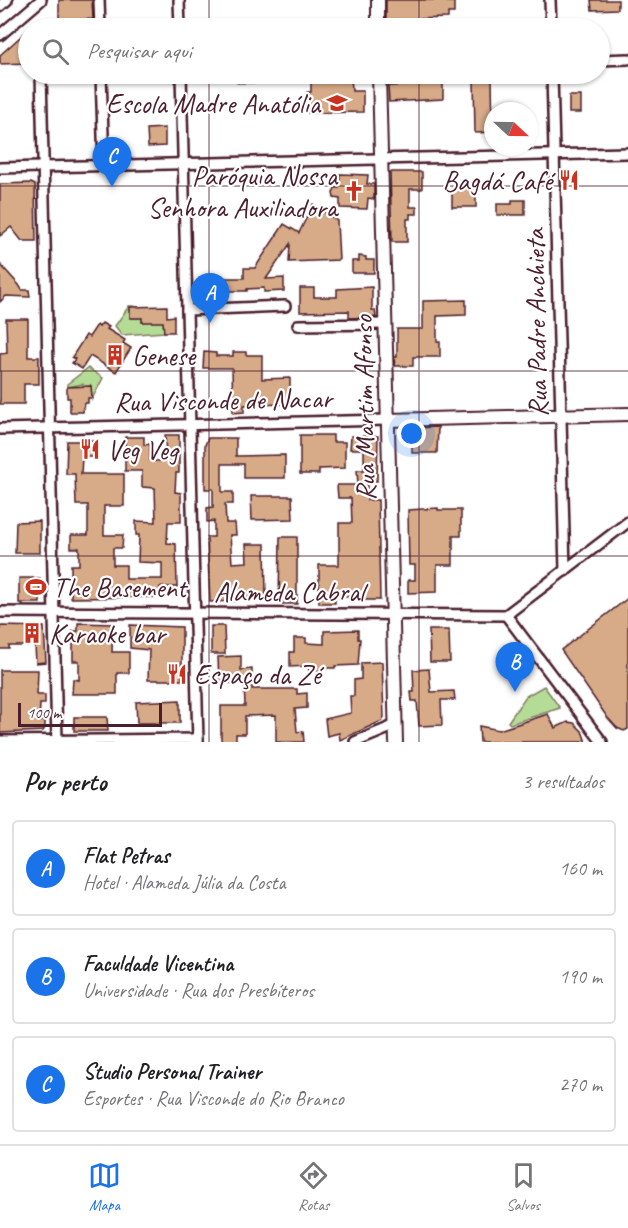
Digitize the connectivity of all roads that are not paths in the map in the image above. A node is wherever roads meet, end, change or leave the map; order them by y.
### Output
1 (7, 0) edge
2 (41, 0) edge
3 (99, 0) edge
4 (179, 0) edge
5 (378, 0) edge
6 (550, 0) edge
7 (0, 6) edge
8 (20, 18) edge
9 (100, 18) edge
10 (180, 18) edge
11 (378, 18) edge
12 (551, 18) edge
13 (18, 20) edge
14 (0, 35) edge
15 (628, 59) edge
16 (610, 60) edge
17 (41, 84) edge
18 (101, 84) edge
19 (181, 84) edge
20 (379, 84) edge
21 (552, 84) edge
22 (628, 153) edge
23 (554, 154) junction
24 (381, 159) junction
25 (183, 164) junction
26 (104, 166) junction
27 (43, 167) junction
28 (0, 168) edge
29 (285, 306) dead end
30 (187, 310) junction
31 (386, 324) junction
32 (298, 325) dead end
33 (628, 414) edge
34 (561, 416) junction
35 (388, 420) junction
36 (190, 425) junction
37 (49, 428) junction
38 (0, 429) edge
39 (628, 522) edge
40 (564, 571) junction
41 (0, 612) edge
42 (54, 612) junction
43 (195, 613) junction
44 (393, 615) junction
45 (506, 615) junction
46 (396, 725) junction
47 (0, 741) edge
48 (57, 741) edge
49 (198, 741) edge
50 (355, 742) edge
51 (396, 742) edge
52 (602, 742) edge

1 - 7 street
2 - 8 street
3 - 9 street
4 - 10 street
5 - 11 main road
6 - 12 street
13 - 14 street
15 - 16 street
17 - 27 street
18 - 26 street
19 - 25 street
20 - 24 main road, Rua Martim Afonso
21 - 23 street, Rua Padre Anchieta
22 - 23 street
23 - 24 street
23 - 34 street, Rua Padre Anchieta
24 - 25 street
24 - 31 main road, Rua Martim Afonso
25 - 26 street
25 - 30 street
26 - 27 street
27 - 28 street
27 - 37 street
29 - 30 street
30 - 36 street
31 - 32 street
31 - 35 main road, Rua Martim Afonso
33 - 34 main road, Rua Visconde de Nacar
34 - 35 main road, Rua Visconde de Nacar
34 - 40 street, Rua Padre Anchieta
35 - 36 street, Rua Visconde de Nacar
35 - 44 main road, Rua Martim Afonso
36 - 37 street, Rua Visconde de Nacar
36 - 43 street
37 - 38 street, Rua Visconde de Nacar
37 - 42 street
39 - 40 street
40 - 45 street
41 - 42 street, Alameda Cabral
42 - 43 street, Alameda Cabral
42 - 48 street
43 - 44 street, Alameda Cabral
43 - 49 street
44 - 45 street, Alameda Cabral
44 - 46 main road, Rua Martim Afonso
45 - 52 street
46 - 50 street
46 - 51 main road, Rua Martim Afonso
47 - 48 street
48 - 49 street

